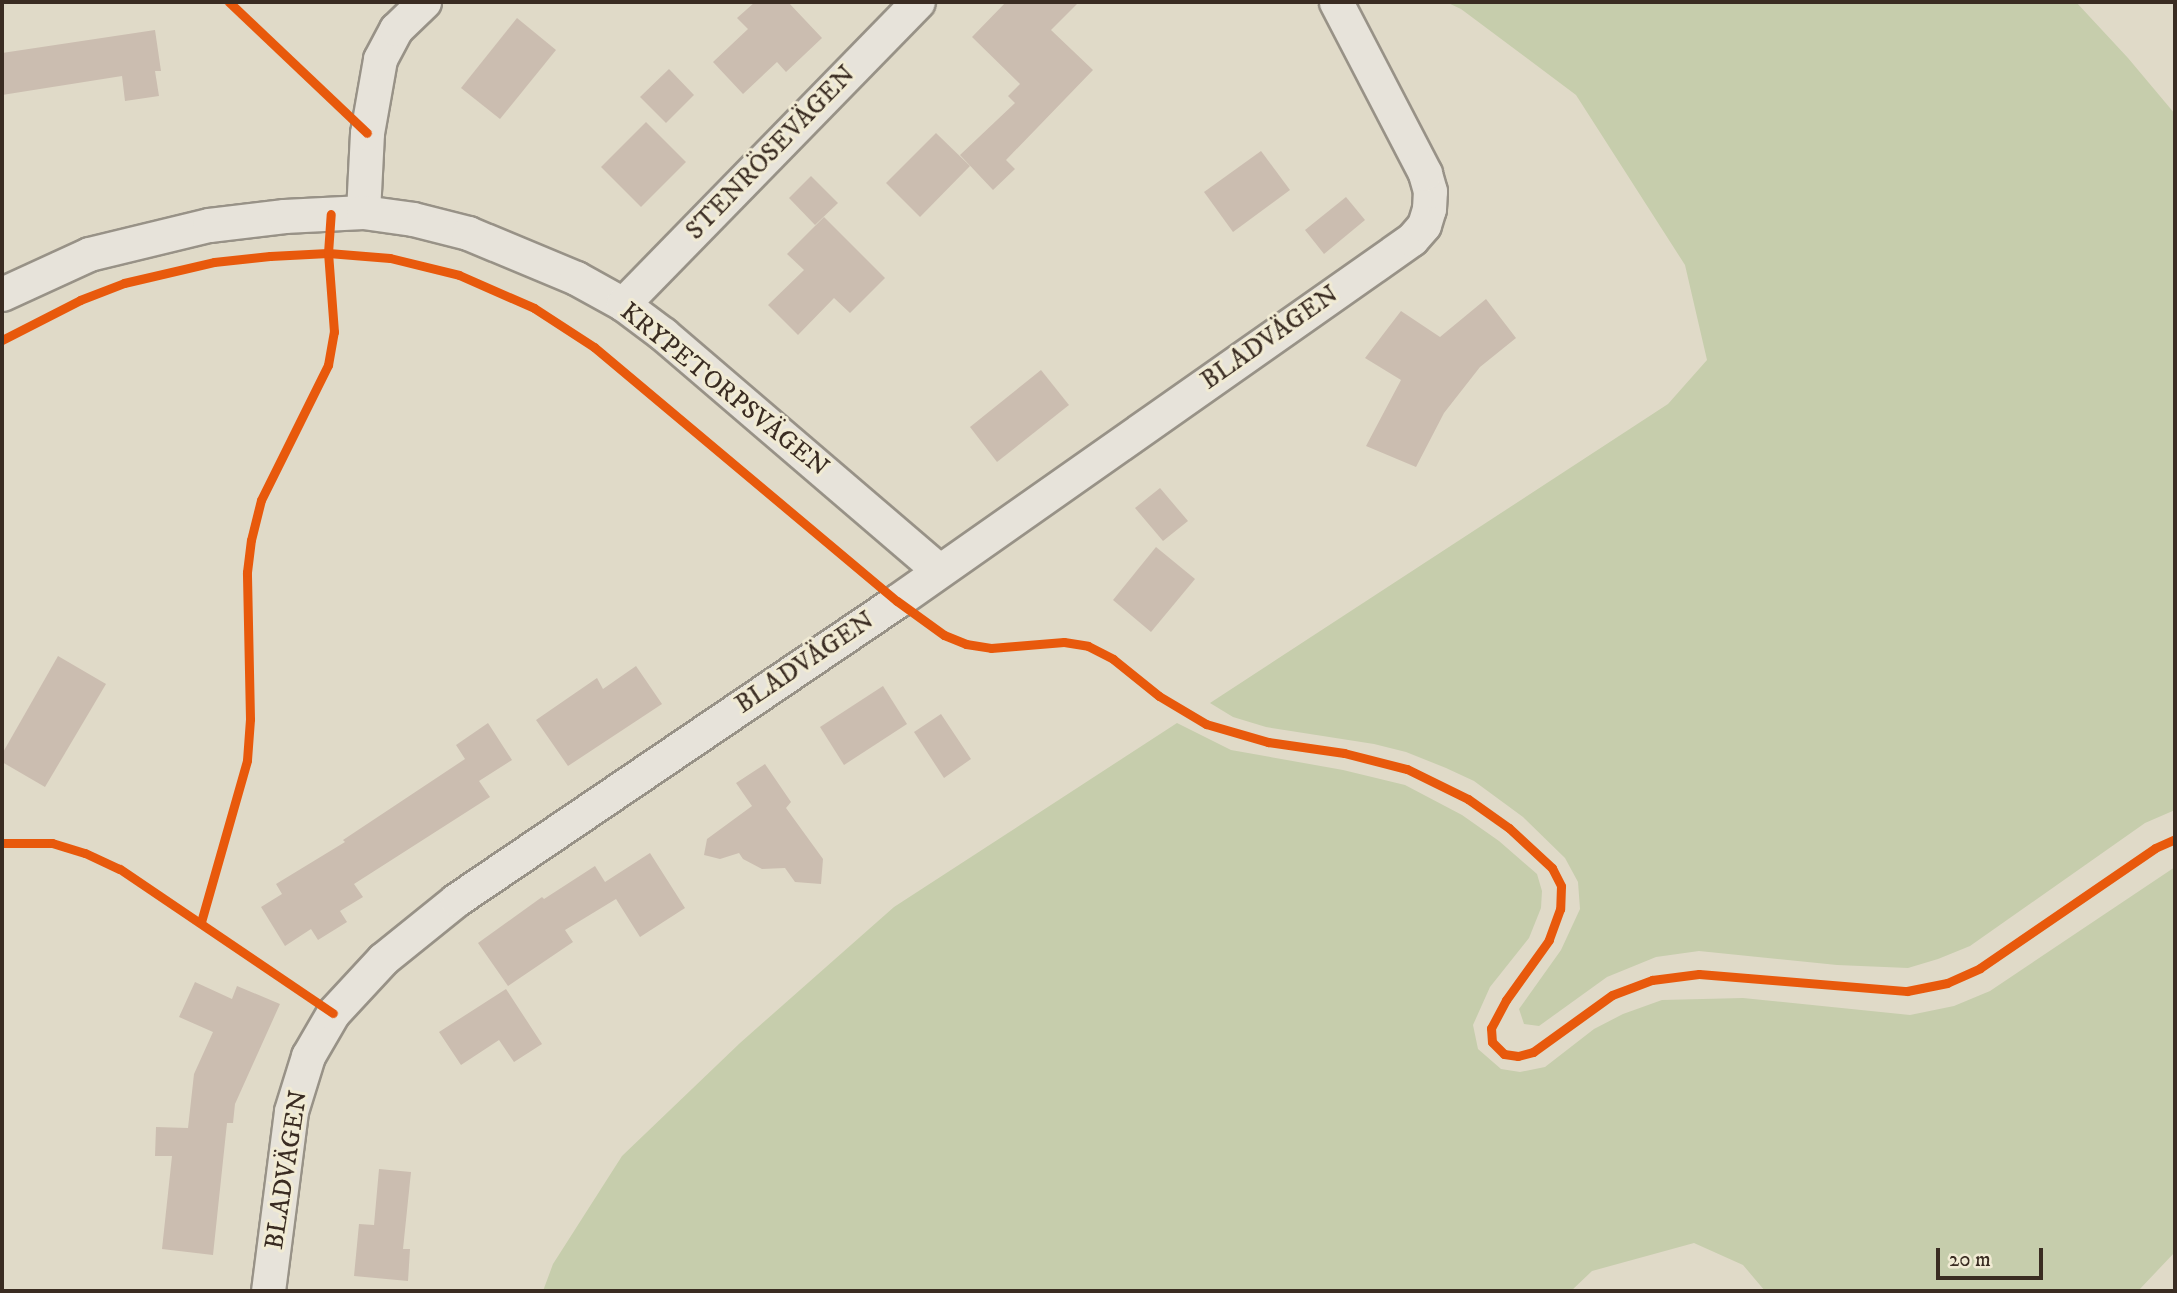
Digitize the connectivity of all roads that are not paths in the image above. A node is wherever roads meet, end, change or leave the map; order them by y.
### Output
1 (424, 2) edge
2 (918, 2) edge
3 (1336, 2) edge
4 (363, 212) junction
5 (2, 294) edge
6 (623, 304) junction
7 (938, 570) junction
8 (268, 1291) edge

1 - 4 street
2 - 6 street, STENRÖSEVÄGEN
3 - 7 street, BLADVÄGEN
4 - 5 street, KRYPETORPSVÄGEN
4 - 6 street, KRYPETORPSVÄGEN
6 - 7 street, KRYPETORPSVÄGEN
7 - 8 street, BLADVÄGEN

